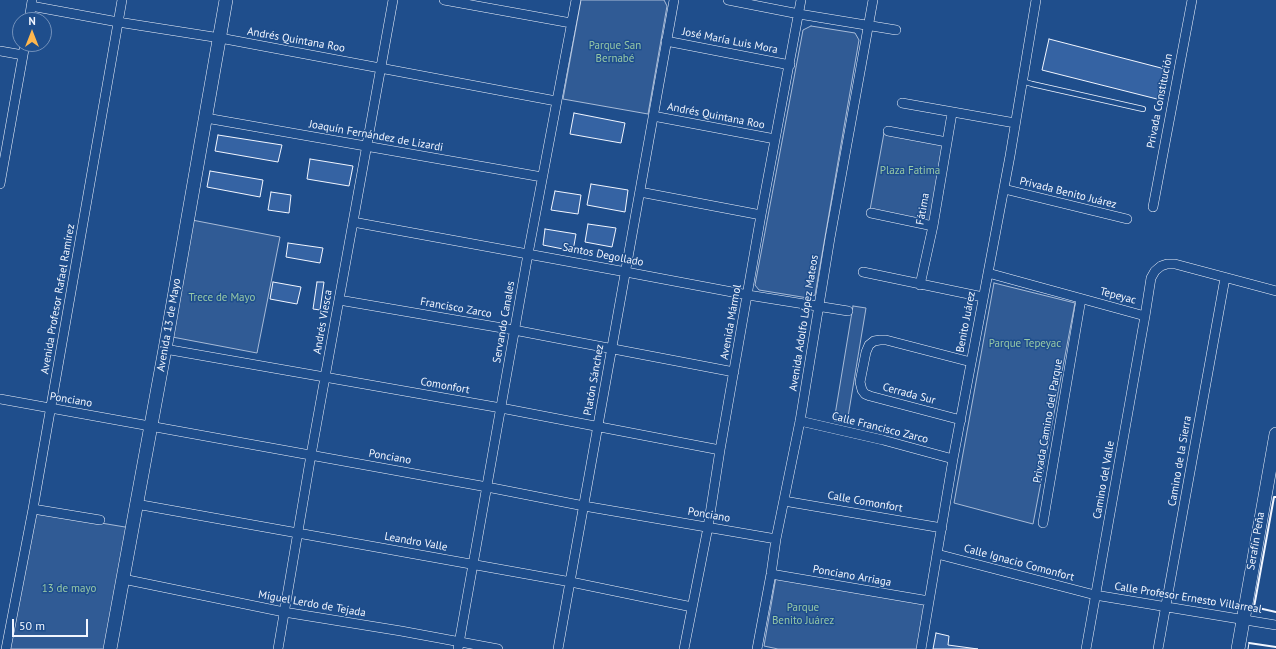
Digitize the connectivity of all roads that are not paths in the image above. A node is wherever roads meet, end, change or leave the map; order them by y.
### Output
1 (122, 0) edge
2 (226, 0) edge
3 (393, 0) edge
4 (444, 0) edge
5 (576, 0) edge
6 (674, 0) edge
7 (728, 0) edge
8 (801, 0) edge
9 (873, 0) edge
10 (1036, 0) edge
11 (1192, 0) edge
12 (32, 3) edge
13 (799, 14) junction
14 (118, 22) junction
15 (571, 23) junction
16 (868, 25) junction
17 (896, 30) dead end
18 (220, 38) junction
19 (666, 42) junction
20 (0, 51) edge
21 (24, 52) edge
22 (23, 55) junction
23 (790, 65) junction
24 (381, 67) junction
25 (1022, 81) junction
26 (556, 101) junction
27 (902, 103) dead end
28 (1143, 109) dead end
29 (952, 113) junction
30 (653, 116) junction
31 (206, 118) junction
32 (1014, 124) junction
33 (5, 130) edge
34 (888, 131) dead end
35 (775, 139) junction
36 (947, 142) junction
37 (367, 146) junction
38 (542, 178) junction
39 (0, 184) edge
40 (1004, 189) junction
41 (640, 192) junction
42 (1153, 207) dead end
43 (871, 213) dead end
44 (761, 215) junction
45 (1127, 220) dead end
46 (353, 222) junction
47 (933, 226) junction
48 (528, 254) junction
49 (626, 272) junction
50 (863, 272) dead end
51 (988, 273) junction
52 (1225, 278) junction
53 (920, 285) junction
54 (1276, 291) edge
55 (748, 295) junction
56 (983, 297) junction
57 (1081, 299) junction
58 (339, 300) junction
59 (819, 307) junction
60 (848, 312) dead end
61 (1145, 316) junction
62 (514, 330) junction
63 (165, 349) junction
64 (612, 349) junction
65 (971, 362) junction
66 (734, 372) junction
67 (325, 377) junction
68 (0, 399) edge
69 (51, 408) junction
70 (501, 408) junction
71 (961, 420) junction
72 (800, 421) junction
73 (151, 426) junction
74 (598, 426) junction
75 (1276, 434) edge
76 (720, 450) junction
77 (311, 455) junction
78 (953, 459) junction
79 (487, 487) junction
80 (784, 500) junction
81 (136, 504) junction
82 (584, 506) junction
83 (33, 509) junction
84 (100, 520) dead end
85 (1043, 523) dead end
86 (708, 527) junction
87 (942, 528) junction
88 (299, 534) junction
89 (776, 539) junction
90 (937, 554) junction
91 (473, 565) junction
92 (771, 574) junction
93 (123, 579) junction
94 (571, 582) junction
95 (1095, 595) junction
96 (929, 601) junction
97 (692, 607) junction
98 (1165, 607) junction
99 (284, 612) junction
100 (1243, 620) junction
101 (1276, 625) edge
102 (459, 645) edge
103 (6, 649) edge
104 (110, 649) edge
105 (278, 649) edge
106 (498, 649) edge
107 (558, 649) edge
108 (684, 649) edge
109 (757, 649) edge
110 (921, 649) edge
111 (1086, 649) edge
112 (1158, 649) edge
113 (1238, 649) edge

1 - 14 street, Avenida Profesor Rafael Ramírez
2 - 18 street, Avenida 13 de Mayo
3 - 24 street, Andrés Viesca
4 - 15 street
5 - 15 street, Servando Canales
6 - 19 street, Platón Sánchez
7 - 13 street
8 - 13 street, Avenida Mármol
9 - 16 street, Avenida Adolfo López Mateos
10 - 25 street, Benito Juárez
11 - 42 street, Privada Constitución
12 - 14 street, Andrés Quintana Roo
13 - 16 street
13 - 23 street, Avenida Mármol
14 - 18 street, Andrés Quintana Roo
14 - 69 street, Avenida Profesor Rafael Ramírez
15 - 26 street, Servando Canales
16 - 17 street
16 - 59 street, Avenida Adolfo López Mateos
18 - 24 street, Andrés Quintana Roo
18 - 31 street, Avenida 13 de Mayo
19 - 23 street, José María Luis Mora
19 - 30 street, Platón Sánchez
20 - 22 street
21 - 22 street
22 - 33 street
23 - 35 street, Avenida Mármol
24 - 26 street, Andrés Quintana Roo
24 - 37 street, Andrés Viesca
25 - 28 lane
25 - 32 street, Benito Juárez
26 - 38 street, Servando Canales
27 - 29 street
29 - 32 street
29 - 36 street, Fátima
30 - 35 street, Andrés Quintana Roo
30 - 41 street, Platón Sánchez
31 - 37 street, Joaquín Fernández de Lizardi
31 - 63 street, Avenida 13 de Mayo
32 - 40 street, Benito Juárez
33 - 39 street
34 - 36 street
35 - 44 street, Avenida Mármol
36 - 47 street, Fátima
37 - 38 street, Joaquín Fernández de Lizardi
37 - 46 street, Andrés Viesca
38 - 48 street, Servando Canales
40 - 45 street, Privada Benito Juárez
40 - 51 street, Benito Juárez
41 - 44 street
41 - 49 street, Platón Sánchez
43 - 47 street
44 - 55 street, Avenida Mármol
46 - 48 street, Santos Degollado
46 - 58 street, Andrés Viesca
47 - 53 street, Fátima
48 - 49 street, Santos Degollado
48 - 62 street, Servando Canales
49 - 55 street, Santos Degollado
49 - 64 street, Platón Sánchez
50 - 53 street
51 - 56 street, Benito Juárez
51 - 57 street, Tepeyac
52 - 54 street, Tepeyac
52 - 61 street, Tepeyac
52 - 98 street, Camino de la Sierra
53 - 56 street
55 - 59 street, Santos Degollado
55 - 66 street, Avenida Mármol
56 - 65 street, Benito Juárez
57 - 61 street, Tepeyac
57 - 85 street, Privada Camino del Parque
58 - 62 street, Francisco Zarco
58 - 67 street, Andrés Viesca
59 - 60 street, Santos Degollado
59 - 72 street, Avenida Adolfo López Mateos
61 - 95 street, Camino del Valle
62 - 64 street, Francisco Zarco
62 - 70 street, Servando Canales
63 - 67 street, Comonfort
63 - 73 street, Avenida 13 de Mayo
64 - 66 street, Francisco Zarco
64 - 74 street, Platón Sánchez
65 - 71 street, Benito Juárez
65 - 71 street, Cerrada Sur
66 - 76 street, Avenida Mármol
67 - 70 street, Comonfort
67 - 77 street, Andrés Viesca
68 - 69 street, Ponciano
69 - 73 street, Ponciano
69 - 83 street, Avenida Profesor Rafael Ramírez
70 - 74 street, Comonfort
70 - 79 street, Servando Canales
71 - 78 street, Benito Juárez
72 - 78 street, Calle Francisco Zarco
72 - 80 street, Avenida Adolfo López Mateos
73 - 77 street, Ponciano
73 - 81 street, Avenida 13 de Mayo
74 - 76 street, Comonfort
74 - 82 street, Platón Sánchez
75 - 100 street, Serafín Peña
76 - 86 street, Avenida Mármol
77 - 79 street, Ponciano
77 - 88 street, Andrés Viesca
78 - 87 street, Benito Juárez
79 - 82 street, Ponciano
79 - 91 street, Servando Canales
80 - 87 street, Calle Comonfort
80 - 89 street, Avenida Adolfo López Mateos
81 - 88 street, Leandro Valle
81 - 93 street, Avenida 13 de Mayo
82 - 86 street, Ponciano
82 - 94 street, Platón Sánchez
83 - 84 street
83 - 103 street, Avenida Profesor Rafael Ramírez
86 - 89 street, Ponciano
86 - 97 street, Avenida Mármol
87 - 90 street, Benito Juárez
88 - 91 street, Leandro Valle
88 - 99 street, Andrés Viesca
89 - 92 street, Avenida Adolfo López Mateos
90 - 95 street, Calle Ignacio Comonfort
90 - 96 street, Benito Juárez
91 - 94 street, Leandro Valle
91 - 102 street, Servando Canales
92 - 96 street, Ponciano Arriaga
92 - 109 street, Avenida Adolfo López Mateos
93 - 99 street, Miguel Lerdo de Tejada
93 - 104 street, Avenida 13 de Mayo
94 - 97 street, Leandro Valle
94 - 107 street, Platón Sánchez
95 - 98 street, Calle Profesor Ernesto Villarreal
95 - 111 street, Camino del Valle
96 - 110 street, Benito Juárez
97 - 108 street, Avenida Mármol
98 - 100 street, Calle Profesor Ernesto Villarreal
98 - 112 street, Camino de la Sierra
99 - 102 street, Miguel Lerdo de Tejada
99 - 105 street, Andrés Viesca
100 - 101 street, Calle Profesor Ernesto Villarreal
100 - 113 street, Serafín Peña
102 - 106 street, Miguel Lerdo de Tejada

